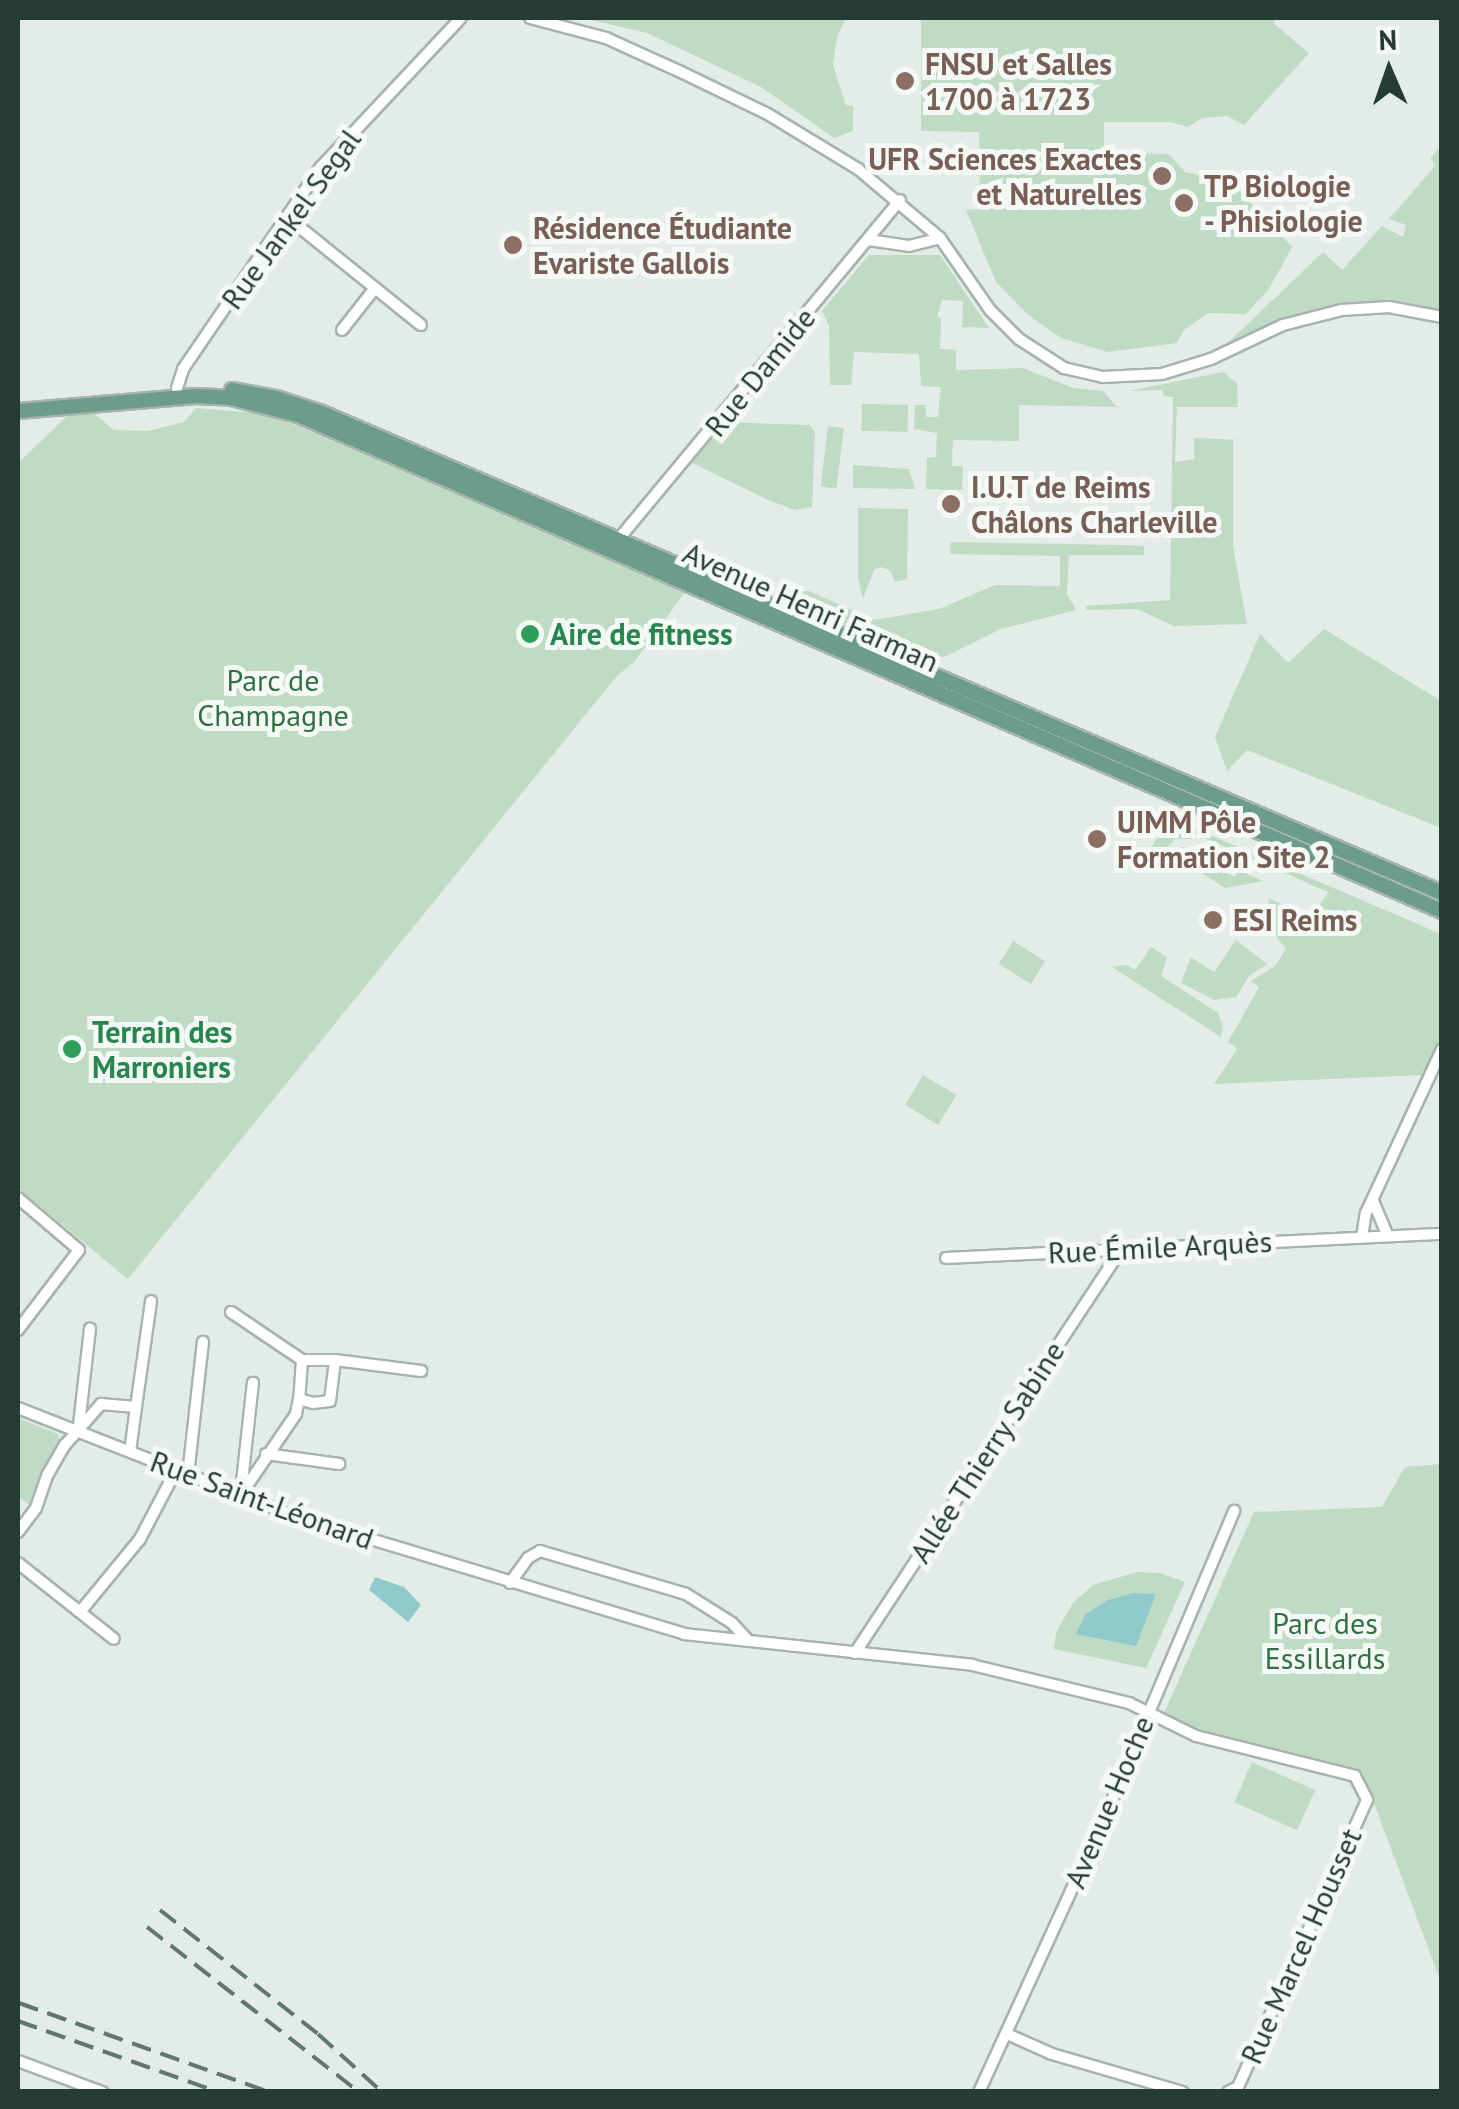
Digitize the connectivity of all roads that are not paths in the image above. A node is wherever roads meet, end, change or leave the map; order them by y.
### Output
1 (461, 18) edge
2 (530, 18) edge
3 (900, 200) junction
4 (287, 218) junction
5 (940, 238) junction
6 (868, 240) junction
7 (375, 288) junction
8 (1442, 317) edge
9 (421, 325) dead end
10 (342, 330) dead end
11 (177, 388) junction
12 (18, 402) edge
13 (18, 410) edge
14 (617, 541) junction
15 (1442, 893) edge
16 (1442, 911) edge
17 (1442, 1048) edge
18 (18, 1198) edge
19 (1373, 1201) junction
20 (1442, 1234) edge
21 (1388, 1236) junction
22 (1368, 1237) junction
23 (1114, 1250) junction
24 (946, 1258) dead end
25 (151, 1301) dead end
26 (230, 1312) dead end
27 (90, 1329) dead end
28 (18, 1330) edge
29 (202, 1342) dead end
30 (302, 1360) junction
31 (335, 1360) junction
32 (421, 1371) dead end
33 (254, 1383) dead end
34 (299, 1398) junction
35 (136, 1407) junction
36 (18, 1408) edge
37 (77, 1428) junction
38 (130, 1452) junction
39 (266, 1454) junction
40 (339, 1464) dead end
41 (176, 1470) junction
42 (188, 1476) junction
43 (240, 1496) junction
44 (1234, 1511) dead end
45 (18, 1532) edge
46 (18, 1563) edge
47 (510, 1583) junction
48 (80, 1612) junction
49 (114, 1639) dead end
50 (750, 1642) junction
51 (855, 1653) junction
52 (1148, 1710) junction
53 (1007, 2034) junction
54 (18, 2062) edge
55 (102, 2092) edge
56 (979, 2092) edge
57 (1183, 2092) edge
58 (1228, 2092) edge

1 - 4 street, Rue Jankel Segal
2 - 3 street
3 - 5 street
3 - 6 street, Rue Damide
4 - 7 street
4 - 11 street, Rue Jankel Segal
5 - 6 street
5 - 8 street
6 - 14 street, Rue Damide
7 - 9 street
7 - 10 street
11 - 12 main road, Avenue Henri Farman
11 - 14 main road, Avenue Henri Farman
13 - 16 main road, Avenue Henri Farman
14 - 15 main road, Avenue Henri Farman
17 - 19 street
18 - 28 street
19 - 21 street
19 - 22 street
20 - 21 street, Rue Émile Arquès
21 - 22 street, Rue Émile Arquès
22 - 23 street, Rue Émile Arquès
23 - 24 street, Rue Émile Arquès
23 - 51 street, Allée Thierry Sabine
25 - 35 street
26 - 30 street
27 - 37 street
29 - 42 street
30 - 31 street
30 - 34 street
31 - 32 street
31 - 34 street
33 - 43 street
34 - 39 street
35 - 37 street
35 - 38 street
36 - 37 street, Rue Saint-Léonard
37 - 38 street, Rue Saint-Léonard
37 - 45 street
38 - 41 street, Rue Saint-Léonard
39 - 40 street
39 - 43 street
41 - 42 street, Rue Saint-Léonard
41 - 48 street
42 - 43 street, Rue Saint-Léonard
43 - 47 street, Rue Saint-Léonard
44 - 52 street, Avenue Hoche
46 - 48 street
47 - 50 street, Rue Saint-Léonard
47 - 50 street
48 - 49 street
50 - 51 street, Rue Saint-Léonard
51 - 52 street, Rue Saint-Léonard
52 - 53 street, Avenue Hoche
52 - 58 street, Rue Marcel Housset
53 - 56 street, Avenue Hoche
53 - 57 street
54 - 55 street

